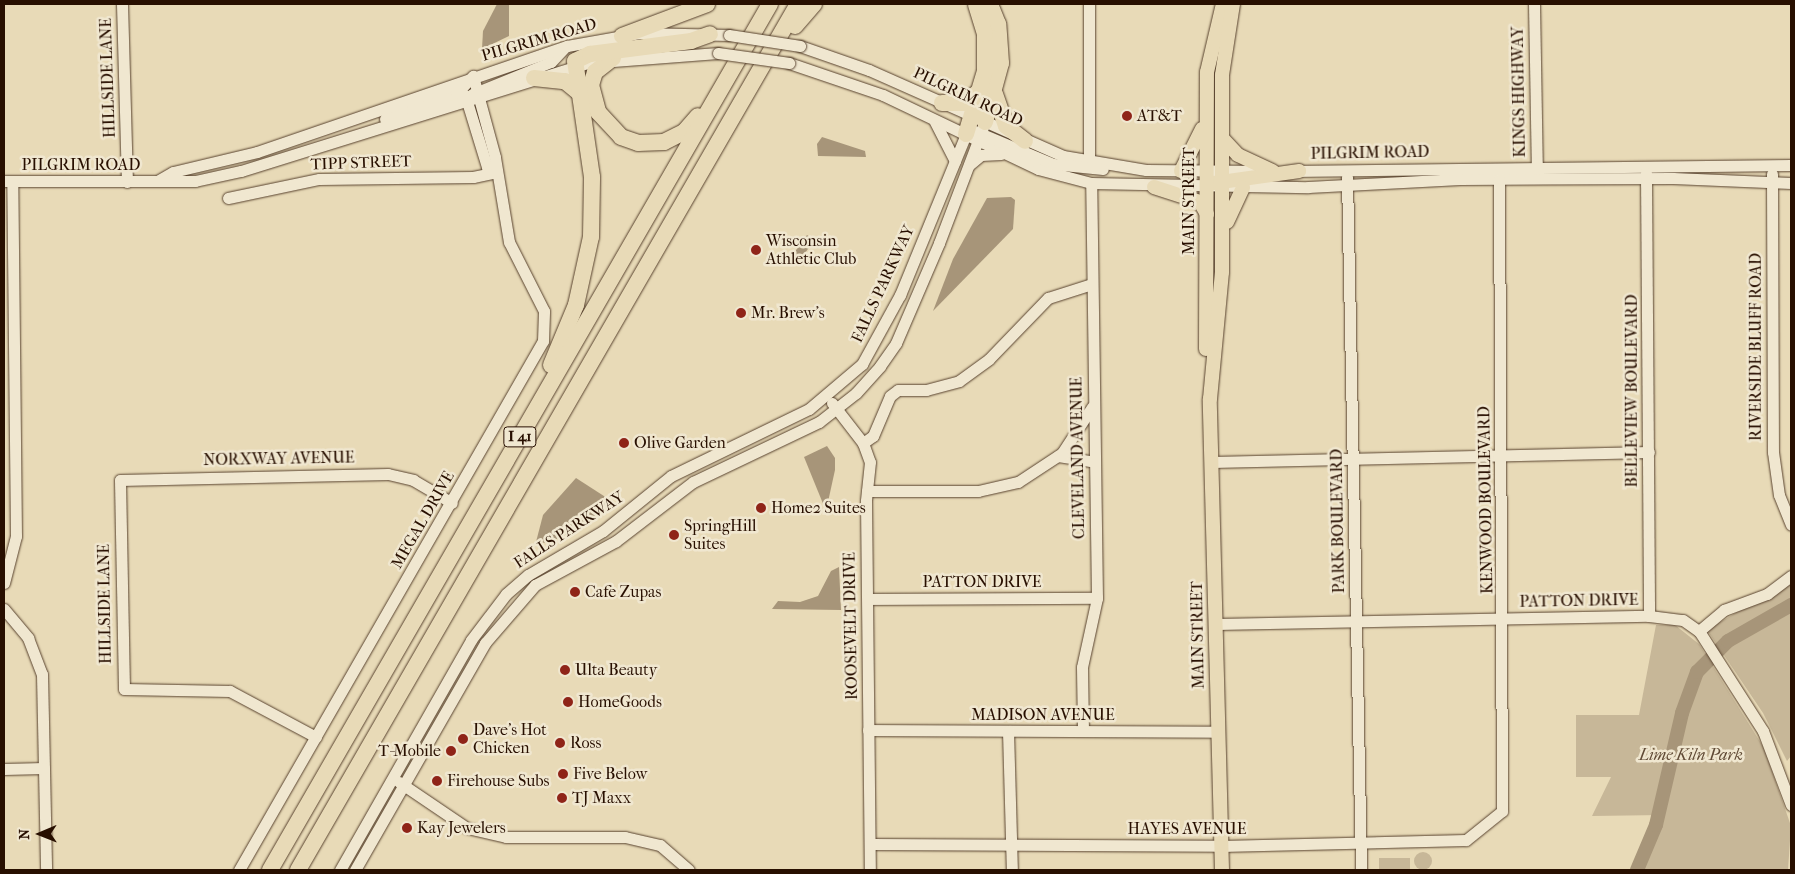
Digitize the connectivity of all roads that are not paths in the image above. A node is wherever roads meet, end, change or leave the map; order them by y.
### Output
1 (122, 4) edge
2 (707, 4) edge
3 (764, 4) edge
4 (770, 4) edge
5 (798, 4) edge
6 (814, 4) edge
7 (976, 4) edge
8 (990, 4) edge
9 (1089, 4) edge
10 (1222, 4) edge
11 (1233, 4) edge
12 (1534, 4) edge
13 (710, 34) junction
14 (622, 36) junction
15 (1219, 39) junction
16 (567, 46) junction
17 (613, 58) junction
18 (573, 67) junction
19 (534, 78) junction
20 (469, 91) junction
21 (989, 91) junction
22 (578, 92) junction
23 (942, 103) junction
24 (1206, 114) junction
25 (933, 118) junction
26 (976, 128) junction
27 (1222, 138) junction
28 (1025, 141) junction
29 (1010, 156) junction
30 (955, 161) junction
31 (1089, 162) junction
32 (1772, 165) junction
33 (1791, 165) edge
34 (968, 167) junction
35 (1537, 167) junction
36 (1646, 167) junction
37 (1117, 168) junction
38 (1206, 170) junction
39 (1181, 171) junction
40 (1273, 171) junction
41 (1299, 171) junction
42 (1347, 171) junction
43 (496, 172) junction
44 (1460, 174) junction
45 (1222, 179) junction
46 (1499, 179) junction
47 (1537, 179) junction
48 (1646, 179) junction
49 (159, 180) junction
50 (8, 181) edge
51 (127, 182) junction
52 (1773, 182) junction
53 (1091, 183) junction
54 (1791, 183) edge
55 (1347, 184) junction
56 (1154, 187) junction
57 (1207, 187) junction
58 (1243, 188) junction
59 (228, 198) dead end
60 (1207, 214) junction
61 (1222, 245) junction
62 (638, 281) junction
63 (1092, 284) junction
64 (827, 396) junction
65 (1210, 400) junction
66 (1093, 405) junction
67 (837, 409) junction
68 (863, 443) junction
69 (1649, 452) junction
70 (1502, 454) junction
71 (1058, 456) junction
72 (1353, 458) junction
73 (1094, 462) junction
74 (1212, 462) junction
75 (867, 491) junction
76 (119, 499) joint
77 (452, 503) junction
78 (1791, 525) edge
79 (1791, 576) edge
80 (439, 577) junction
81 (4, 583) edge
82 (1097, 598) junction
83 (868, 599) junction
84 (4, 610) edge
85 (1649, 616) junction
86 (1504, 618) junction
87 (1356, 620) junction
88 (1216, 624) junction
89 (1699, 630) junction
90 (868, 730) junction
91 (1008, 731) junction
92 (1083, 731) junction
93 (1218, 732) junction
94 (316, 737) junction
95 (44, 768) junction
96 (4, 769) edge
97 (393, 778) junction
98 (404, 786) junction
99 (1791, 805) edge
100 (1495, 817) joint
101 (1360, 843) junction
102 (871, 844) junction
103 (1011, 844) junction
104 (1221, 846) junction
105 (46, 870) edge
106 (240, 870) edge
107 (270, 870) edge
108 (298, 870) edge
109 (340, 870) edge
110 (355, 870) edge
111 (690, 870) edge
112 (870, 870) edge
113 (1012, 870) edge
114 (1222, 870) edge
115 (1361, 870) edge

1 - 51 street, HILLSIDE LANE
2 - 14 highway
3 - 17 highway
4 - 80 highway, I 41
5 - 62 highway, I 41
6 - 62 highway
7 - 21 highway
8 - 21 highway
9 - 31 street
10 - 15 main road, MAIN STREET
11 - 15 main road, MAIN STREET
12 - 35 street, KINGS HIGHWAY
13 - 14 street, PILGRIM ROAD
13 - 18 highway
13 - 23 street, PILGRIM ROAD, bridge
14 - 16 street, PILGRIM ROAD
15 - 24 main road, MAIN STREET
15 - 27 main road, MAIN STREET
16 - 20 street
16 - 20 street, PILGRIM ROAD
17 - 18 street, PILGRIM ROAD
17 - 25 street, PILGRIM ROAD, bridge
18 - 19 street, PILGRIM ROAD
18 - 22 highway
19 - 20 street, PILGRIM ROAD
19 - 22 highway
20 - 43 street, MEGAL DRIVE
20 - 49 street, PILGRIM ROAD
20 - 49 street, PILGRIM ROAD
21 - 23 highway
21 - 26 highway
21 - 28 highway
22 - 80 highway
23 - 26 street, PILGRIM ROAD
24 - 38 main road, MAIN STREET
24 - 39 main road
25 - 26 street, PILGRIM ROAD
25 - 30 street
26 - 28 street, PILGRIM ROAD
26 - 29 street, PILGRIM ROAD
26 - 30 street, FALLS PARKWAY
26 - 34 street, FALLS PARKWAY
26 - 37 street
27 - 40 main road
27 - 45 main road, MAIN STREET
28 - 31 street, PILGRIM ROAD
29 - 34 street
29 - 53 street, PILGRIM ROAD
30 - 64 street, FALLS PARKWAY
31 - 37 street, PILGRIM ROAD
32 - 33 street, PILGRIM ROAD
32 - 36 street, PILGRIM ROAD
32 - 52 street, RIVERSIDE BLUFF ROAD
34 - 67 street, FALLS PARKWAY
35 - 36 street, PILGRIM ROAD
35 - 44 street, PILGRIM ROAD
35 - 47 street, KINGS HIGHWAY
36 - 48 street, BELLEVIEW BOULEVARD
37 - 39 street, PILGRIM ROAD
38 - 39 street, PILGRIM ROAD
38 - 45 street, PILGRIM ROAD
38 - 57 main road, MAIN STREET
40 - 41 street, PILGRIM ROAD
40 - 45 street, PILGRIM ROAD
41 - 42 street, PILGRIM ROAD
41 - 45 main road
42 - 44 street, PILGRIM ROAD
42 - 55 street, PARK BOULEVARD
43 - 59 street, TIPP STREET
43 - 77 street, MEGAL DRIVE
44 - 46 street, PILGRIM ROAD
44 - 55 street, PILGRIM ROAD
45 - 57 main road
45 - 58 street, PILGRIM ROAD
45 - 61 main road, MAIN STREET
46 - 47 street, PILGRIM ROAD
46 - 70 street, KENWOOD BOULEVARD
47 - 48 street, PILGRIM ROAD
48 - 52 street, PILGRIM ROAD
48 - 69 street, BELLEVIEW BOULEVARD
49 - 51 street, PILGRIM ROAD
50 - 51 street, PILGRIM ROAD
50 - 81 street
52 - 54 street, PILGRIM ROAD
52 - 78 street, RIVERSIDE BLUFF ROAD
53 - 56 street, PILGRIM ROAD
53 - 63 street, CLEVELAND AVENUE
55 - 58 street, PILGRIM ROAD
55 - 72 street, PARK BOULEVARD
56 - 57 street, PILGRIM ROAD
56 - 60 main road
57 - 60 main road, MAIN STREET
58 - 61 main road
60 - 65 main road, MAIN STREET
61 - 65 main road, MAIN STREET
62 - 108 highway, I 41
63 - 66 street, CLEVELAND AVENUE
63 - 68 street
64 - 67 street, ROOSEVELT DRIVE
64 - 97 street, FALLS PARKWAY
65 - 74 main road, MAIN STREET
66 - 71 street
66 - 73 street, CLEVELAND AVENUE
67 - 68 street, ROOSEVELT DRIVE
67 - 98 street, FALLS PARKWAY
68 - 75 street, ROOSEVELT DRIVE
69 - 70 street
69 - 85 street, BELLEVIEW BOULEVARD
70 - 72 street
70 - 86 street, KENWOOD BOULEVARD
71 - 73 street
71 - 75 street
72 - 74 street
72 - 87 street, PARK BOULEVARD
73 - 82 street, CLEVELAND AVENUE
74 - 88 main road, MAIN STREET
75 - 83 street, ROOSEVELT DRIVE
76 - 77 street, NORXWAY AVENUE
76 - 94 street, HILLSIDE LANE
77 - 94 street, MEGAL DRIVE
79 - 89 street
80 - 107 highway, I 41
82 - 83 street, PATTON DRIVE
82 - 92 street, CLEVELAND AVENUE
83 - 90 street, ROOSEVELT DRIVE
84 - 95 street
85 - 86 street, PATTON DRIVE
85 - 89 street, PATTON DRIVE
86 - 87 street, PATTON DRIVE
86 - 100 street, KENWOOD BOULEVARD
87 - 88 street, PATTON DRIVE
87 - 101 street, PARK BOULEVARD
88 - 93 main road, MAIN STREET
89 - 99 street
90 - 91 street, MADISON AVENUE
90 - 102 street, ROOSEVELT DRIVE
91 - 92 street, MADISON AVENUE
91 - 103 street
92 - 93 street, MADISON AVENUE
93 - 104 main road, MAIN STREET
94 - 106 street, MEGAL DRIVE
95 - 96 street
95 - 105 street
97 - 98 street
97 - 109 street, FALLS PARKWAY
98 - 110 street, FALLS PARKWAY
98 - 111 street
100 - 101 street, HAYES AVENUE
101 - 104 street, HAYES AVENUE
101 - 115 street, PARK BOULEVARD
102 - 103 street, HAYES AVENUE
102 - 112 street, ROOSEVELT DRIVE
103 - 104 street, HAYES AVENUE
103 - 113 street
104 - 114 main road, MAIN STREET

